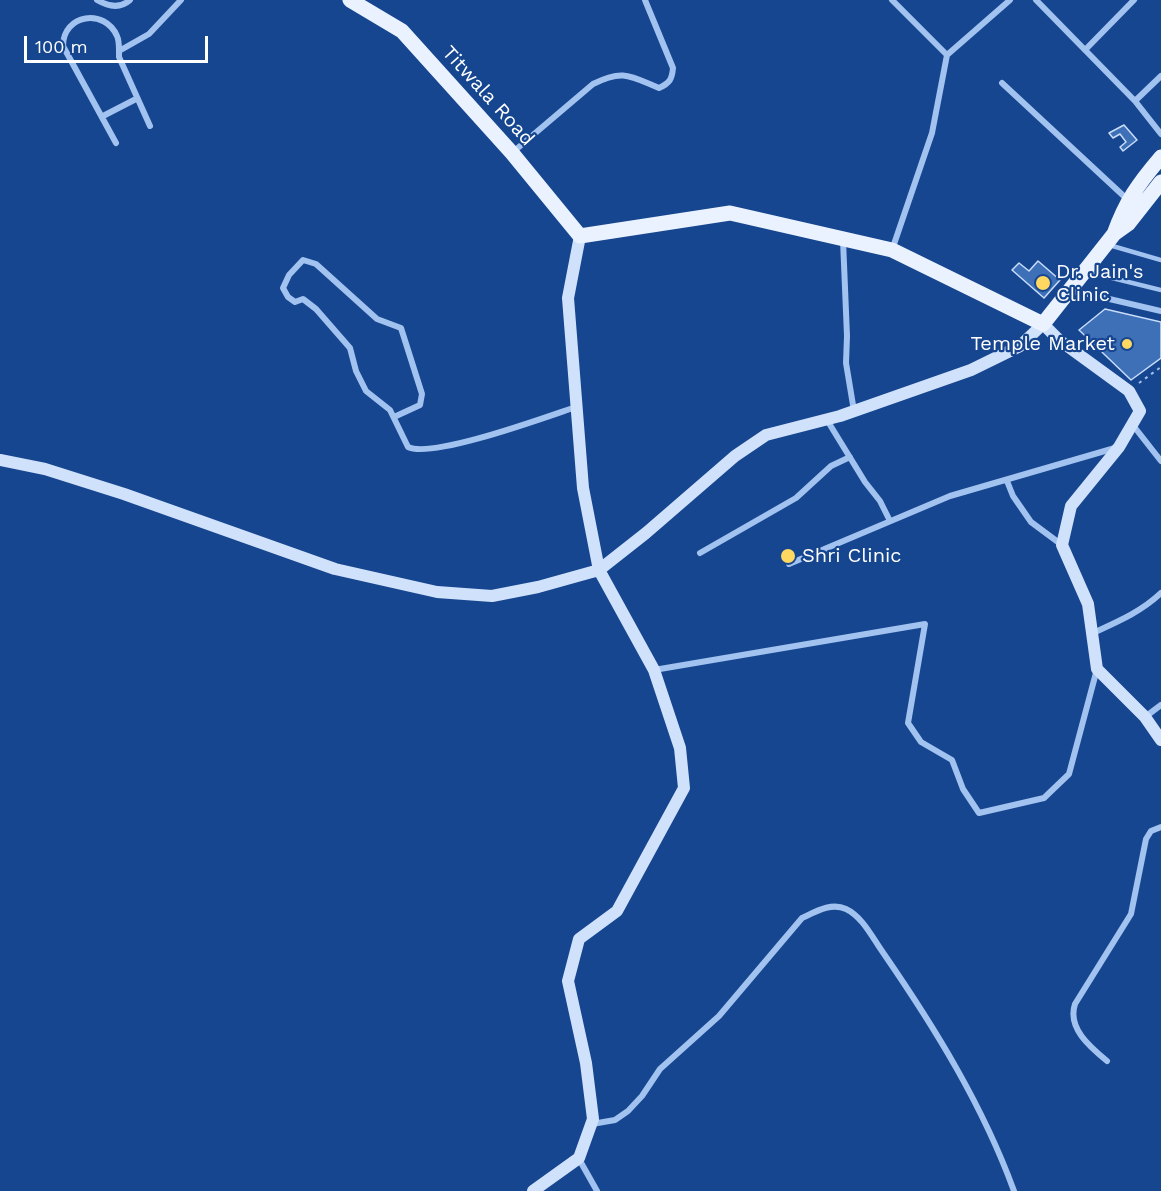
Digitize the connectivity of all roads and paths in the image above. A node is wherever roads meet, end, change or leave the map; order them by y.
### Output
1 (97, 0) edge
2 (130, 0) edge
3 (181, 0) edge
4 (350, 0) edge
5 (645, 0) edge
6 (892, 0) edge
7 (1010, 0) edge
8 (1036, 0) edge
9 (1134, 0) edge
10 (1085, 50) junction
11 (119, 51) junction
12 (947, 56) junction
13 (1161, 76) edge
14 (1002, 83) dead end
15 (136, 99) junction
16 (1135, 101) junction
17 (103, 116) junction
18 (150, 126) dead end
19 (1161, 134) edge
20 (116, 143) dead end
21 (512, 153) junction
22 (1161, 157) edge
23 (1161, 182) edge
24 (1128, 200) junction
25 (580, 236) junction
26 (843, 239) junction
27 (1110, 239) junction
28 (892, 250) junction
29 (1161, 260) edge
30 (1085, 272) junction
31 (1071, 289) junction
32 (1161, 290) edge
33 (1161, 311) edge
34 (1043, 324) junction
35 (1161, 367) edge
36 (1129, 391) junction
37 (576, 407) junction
38 (854, 411) junction
39 (394, 417) junction
40 (827, 420) junction
41 (1132, 424) junction
42 (1119, 447) junction
43 (850, 457) junction
44 (0, 460) edge
45 (1161, 461) edge
46 (1007, 481) junction
47 (890, 521) junction
48 (1062, 545) junction
49 (700, 553) dead end
50 (789, 564) dead end
51 (599, 570) junction
52 (1161, 593) edge
53 (1092, 633) junction
54 (1097, 669) junction
55 (654, 670) junction
56 (1161, 705) edge
57 (1145, 717) junction
58 (1161, 740) edge
59 (1161, 827) edge
60 (1107, 1061) dead end
61 (591, 1124) junction
62 (579, 1158) junction
63 (533, 1191) edge
64 (597, 1191) edge
65 (1014, 1191) edge

1 - 2 street
3 - 11 street
4 - 21 main road, Titwala Road
5 - 21 street
6 - 12 street
7 - 12 street
8 - 10 street
9 - 10 street
10 - 16 street
11 - 15 street
11 - 17 street
12 - 28 street
13 - 16 street
14 - 24 street
15 - 17 street
15 - 18 street
16 - 19 street
17 - 20 street
21 - 25 main road, Titwala Road
22 - 24 main road
23 - 27 main road
24 - 27 main road
25 - 26 main road
25 - 37 street
26 - 28 main road
26 - 38 street
27 - 29 lane
27 - 30 main road
28 - 34 main road
30 - 31 main road
30 - 32 lane
31 - 33 street
31 - 34 main road
34 - 36 street
34 - 38 street
35 - 36 path
36 - 41 street
37 - 39 street
37 - 51 street
38 - 40 street
39 - 39 street
40 - 43 street
40 - 51 street
41 - 42 street
41 - 45 street
42 - 46 street
42 - 48 street
43 - 47 street
43 - 49 street
44 - 51 street
46 - 47 street
46 - 48 street
47 - 50 street
48 - 53 street
51 - 55 street
52 - 53 street
53 - 54 street
54 - 55 street
54 - 57 street
55 - 61 street
56 - 57 street
57 - 58 street
59 - 60 street
61 - 62 street
61 - 65 street
62 - 63 street
62 - 64 street

